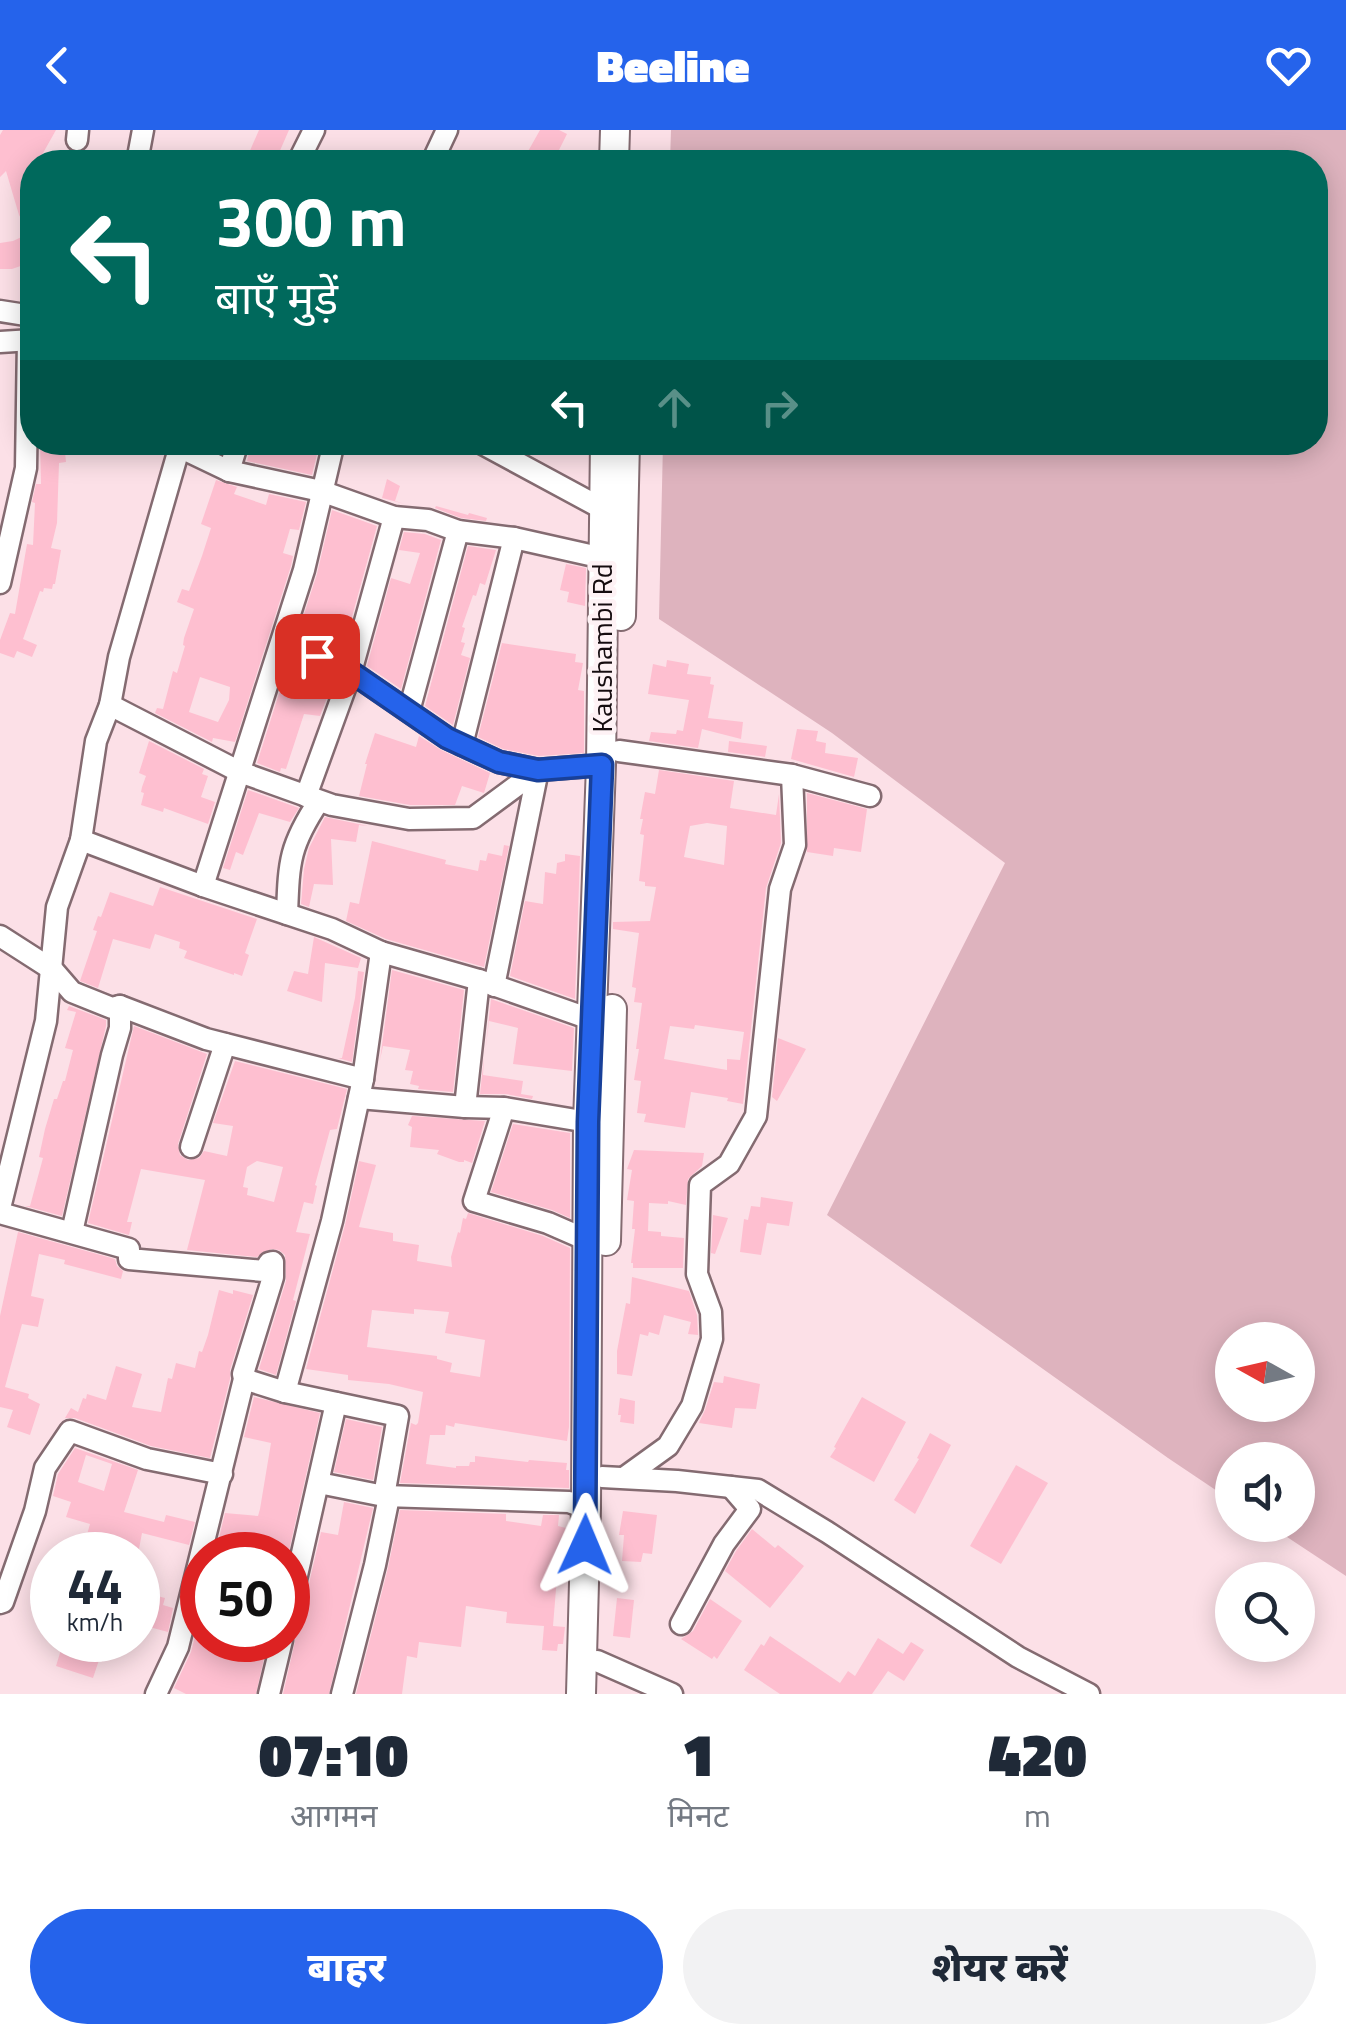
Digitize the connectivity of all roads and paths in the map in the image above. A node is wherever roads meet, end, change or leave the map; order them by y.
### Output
1 (26, 455) edge
2 (178, 455) edge
3 (200, 455) edge
4 (234, 455) edge
5 (330, 455) edge
6 (503, 455) edge
7 (606, 455) edge
8 (624, 455) edge
9 (229, 470) junction
10 (321, 490) junction
11 (604, 509) junction
12 (394, 518) junction
13 (458, 531) junction
14 (514, 538) junction
15 (603, 558) junction
16 (0, 583) edge
17 (283, 640) junction
18 (351, 672) junction
19 (110, 705) junction
20 (408, 712) junction
21 (462, 745) junction
22 (610, 758) junction
23 (538, 770) junction
24 (240, 772) junction
25 (792, 775) junction
26 (870, 796) dead end
27 (313, 799) junction
28 (81, 840) junction
29 (204, 886) junction
30 (288, 914) junction
31 (0, 936) edge
32 (381, 952) junction
33 (53, 970) junction
34 (486, 983) junction
35 (120, 1006) junction
36 (593, 1020) junction
37 (225, 1044) junction
38 (361, 1088) junction
39 (464, 1107) junction
40 (504, 1108) junction
41 (588, 1122) junction
42 (191, 1146) dead end
43 (0, 1211) edge
44 (72, 1232) junction
45 (588, 1240) junction
46 (244, 1380) junction
47 (284, 1392) junction
48 (336, 1403) junction
49 (222, 1474) junction
50 (614, 1477) junction
51 (319, 1483) junction
52 (731, 1487) junction
53 (384, 1496) junction
54 (586, 1508) junction
55 (307, 1532) edge
56 (0, 1602) edge
57 (682, 1624) dead end
58 (598, 1660) junction
59 (277, 1662) edge
60 (156, 1694) edge
61 (269, 1694) edge
62 (342, 1694) edge
63 (581, 1694) edge
64 (596, 1694) edge
65 (672, 1694) edge
66 (1088, 1694) edge

1 - 16 street
2 - 19 street
3 - 9 street
4 - 9 street
5 - 10 street
6 - 11 street
7 - 11 main road, Kaushambi Rd
8 - 22 main road
9 - 10 street
10 - 12 street
10 - 17 street
11 - 15 main road, Kaushambi Rd
12 - 13 street
12 - 18 street
13 - 14 street
13 - 20 street
14 - 15 street
14 - 21 street
15 - 22 main road, Kaushambi Rd
17 - 18 street
17 - 24 street
18 - 20 street
18 - 27 street
19 - 24 street
19 - 28 street
20 - 21 street
21 - 23 street
22 - 23 street
22 - 25 street
22 - 36 main road, Kaushambi Rd
22 - 50 main road
23 - 27 street
23 - 34 street
24 - 27 street
24 - 29 street
25 - 26 street
25 - 50 street
27 - 30 street
28 - 29 street
28 - 33 street
29 - 30 street
30 - 32 street
31 - 33 street
32 - 34 street
32 - 38 street
33 - 35 street
33 - 43 street
34 - 36 street
34 - 39 street
35 - 37 street
35 - 44 street
36 - 41 main road, Kaushambi Rd
37 - 38 street
37 - 42 street
38 - 39 street
38 - 47 street
39 - 40 street
40 - 41 street
40 - 45 street
41 - 45 main road, Kaushambi Rd
43 - 44 street
44 - 46 street
45 - 54 main road, Kaushambi Rd
46 - 47 street
46 - 49 street
47 - 48 street
48 - 51 street
48 - 53 street
49 - 56 street
49 - 60 street
50 - 52 street
50 - 58 main road
51 - 53 street
51 - 55 street
52 - 57 street
52 - 66 street
53 - 54 street
53 - 62 street
54 - 63 main road, Kaushambi Rd
58 - 64 main road
58 - 65 street
59 - 61 street

